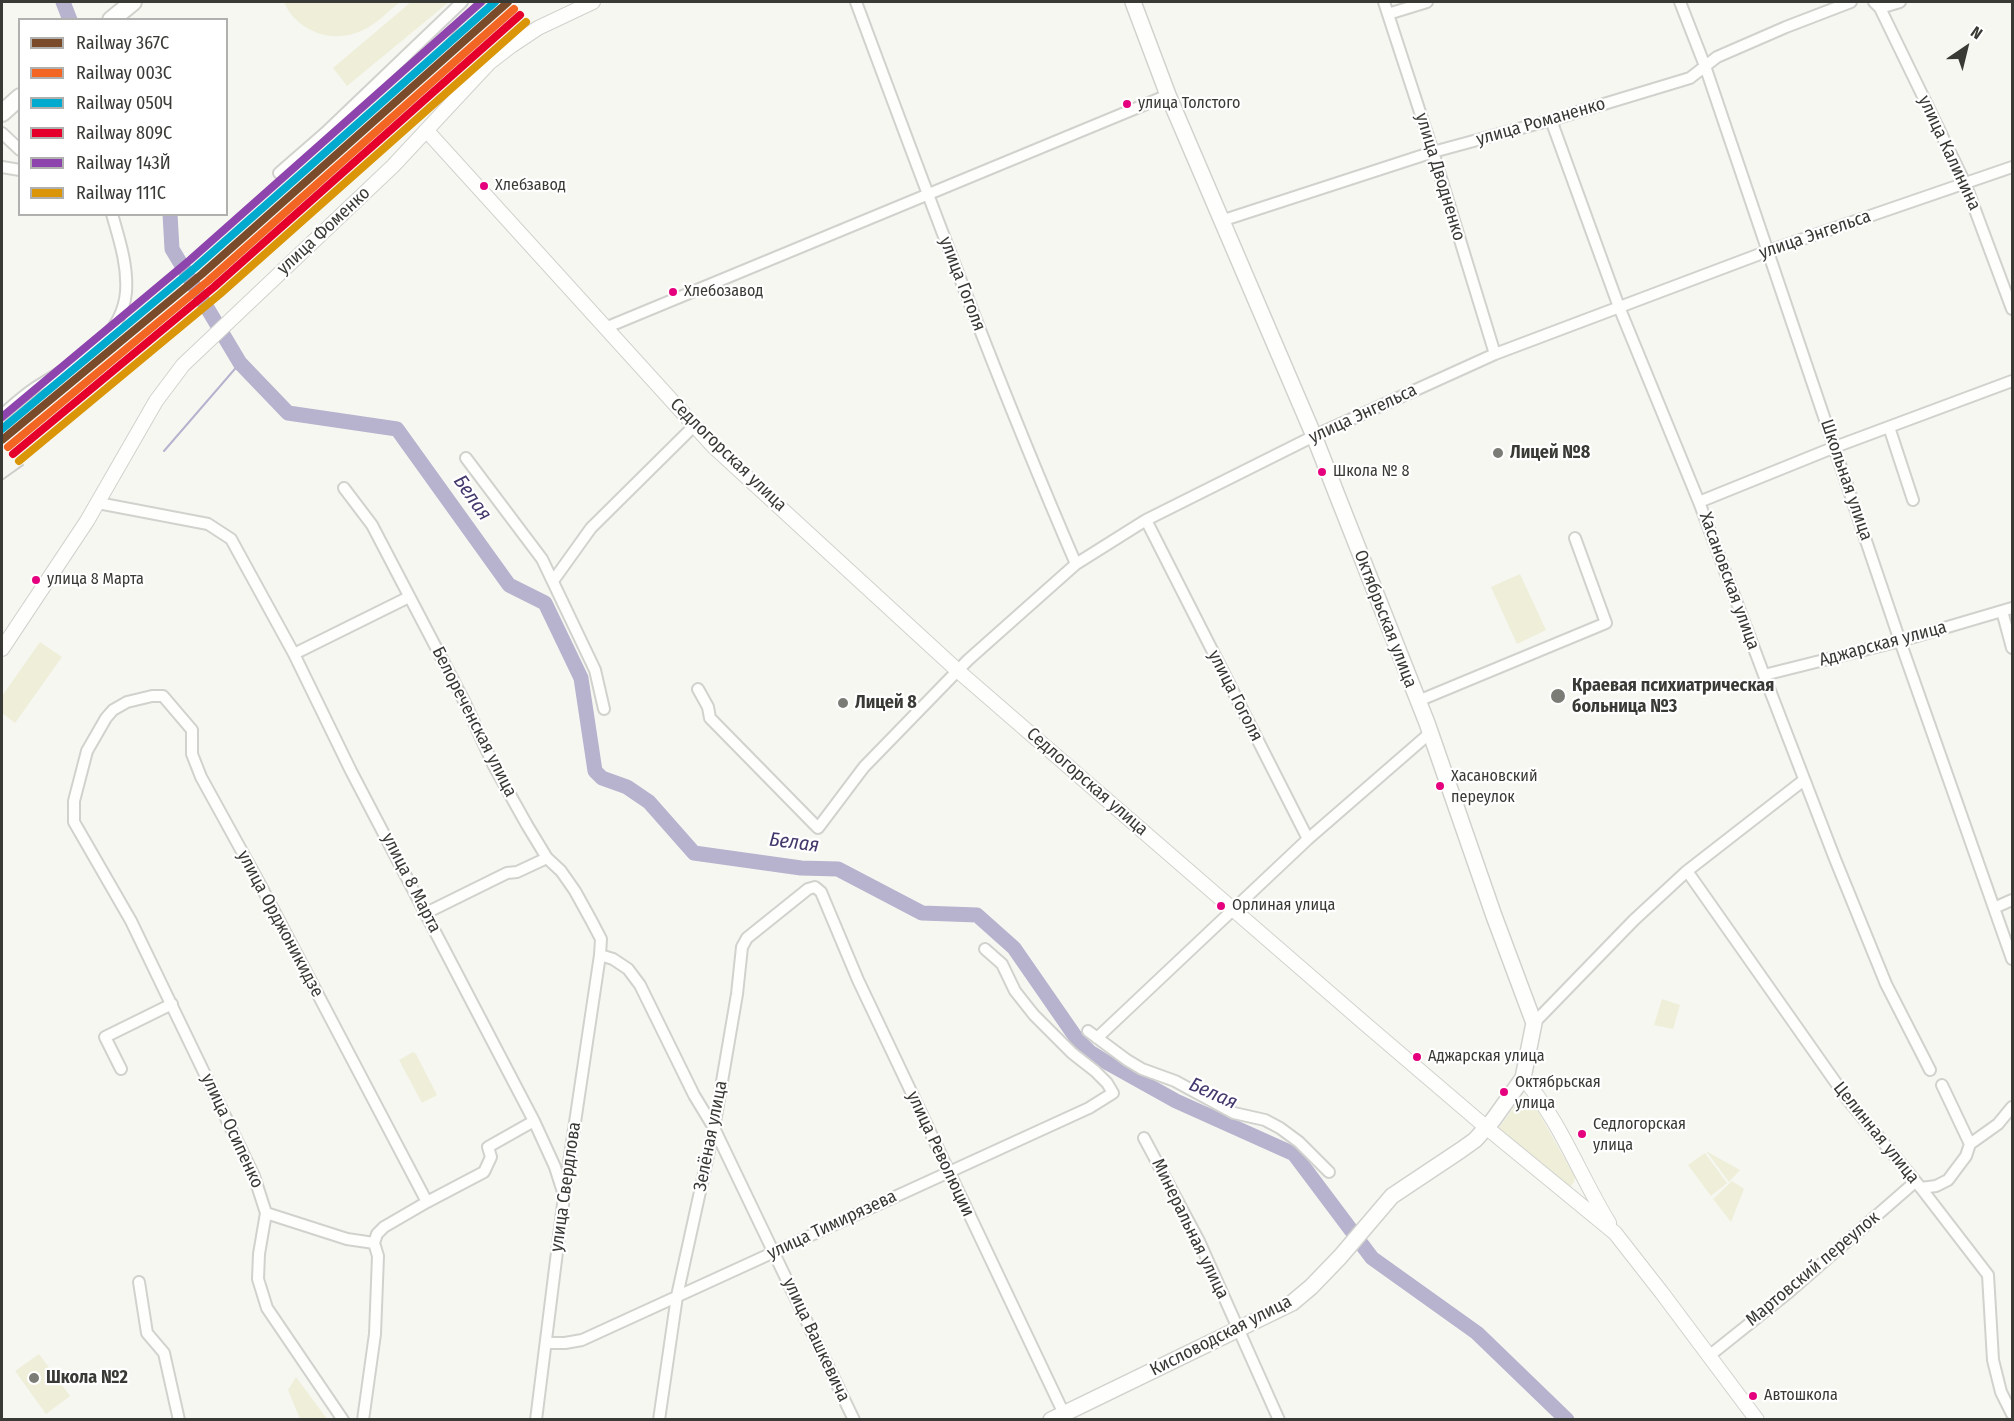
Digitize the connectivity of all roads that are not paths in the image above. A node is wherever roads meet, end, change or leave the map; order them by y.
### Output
1 (133, 2) edge
2 (462, 2) edge
3 (593, 2) edge
4 (856, 2) edge
5 (1132, 2) edge
6 (1384, 2) edge
7 (1427, 2) edge
8 (1680, 2) edge
9 (1851, 2) edge
10 (1900, 2) edge
11 (1877, 5) edge
12 (1388, 14) junction
13 (113, 18) edge
14 (1705, 66) junction
15 (1168, 96) junction
16 (18, 99) edge
17 (2, 113) edge
18 (1551, 120) junction
19 (427, 131) junction
20 (2, 133) edge
21 (18, 148) edge
22 (1433, 152) junction
23 (2, 167) edge
24 (2013, 167) edge
25 (18, 170) edge
26 (279, 173) dead end
27 (1965, 183) junction
28 (928, 196) junction
29 (112, 216) edge
30 (1221, 221) junction
31 (1768, 251) junction
32 (1619, 307) junction
33 (2013, 309) edge
34 (605, 328) junction
35 (1495, 354) junction
36 (2013, 381) edge
37 (2, 415) edge
38 (695, 426) junction
39 (1889, 427) junction
40 (1314, 436) junction
41 (1835, 447) junction
42 (466, 458) dead end
43 (344, 488) dead end
44 (1913, 500) dead end
45 (1700, 502) junction
46 (98, 503) junction
47 (1146, 520) junction
48 (1575, 538) dead end
49 (1076, 564) junction
50 (553, 581) junction
51 (409, 597) junction
52 (2007, 609) edge
53 (1900, 641) junction
54 (2013, 648) edge
55 (2, 649) edge
56 (294, 654) junction
57 (957, 670) junction
58 (1764, 675) junction
59 (698, 689) dead end
60 (1418, 701) junction
61 (604, 709) dead end
62 (113, 710) joint
63 (1430, 733) junction
64 (1804, 780) junction
65 (1308, 839) junction
66 (547, 858) junction
67 (1688, 871) junction
68 (816, 887) joint
69 (2013, 900) edge
70 (1994, 908) junction
71 (1232, 910) junction
72 (426, 913) junction
73 (985, 949) dead end
74 (600, 955) junction
75 (2013, 959) edge
76 (172, 1004) junction
77 (1534, 1023) junction
78 (121, 1069) dead end
79 (1930, 1070) dead end
80 (1523, 1077) junction
81 (1942, 1085) dead end
82 (2013, 1107) edge
83 (2013, 1118) edge
84 (534, 1121) junction
85 (1998, 1124) junction
86 (714, 1128) junction
87 (1487, 1128) junction
88 (1144, 1138) dead end
89 (1970, 1144) junction
90 (948, 1171) junction
91 (1329, 1172) dead end
92 (1918, 1185) junction
93 (564, 1196) junction
94 (427, 1202) junction
95 (266, 1213) junction
96 (1615, 1233) junction
97 (374, 1243) junction
98 (774, 1252) junction
99 (139, 1282) dead end
100 (677, 1296) junction
101 (1238, 1329) junction
102 (546, 1343) junction
103 (1709, 1356) junction
104 (2013, 1414) edge
105 (1061, 1417) edge
106 (179, 1419) edge
107 (343, 1419) edge
108 (363, 1419) edge
109 (536, 1419) edge
110 (658, 1419) edge
111 (854, 1419) edge
112 (1279, 1419) edge
113 (1757, 1419) edge

1 - 13 main road
2 - 26 street
3 - 19 street, улица Фоменко
4 - 28 street, улица Гоголя
5 - 15 main road, Октябрьская улица
6 - 12 street, улица Дводненко
7 - 12 street
8 - 14 street, Школьная улица
9 - 14 street, улица Романенко
10 - 11 street
11 - 27 street, улица Калинина
12 - 22 street, улица Дводненко
14 - 18 street, улица Романенко
14 - 31 street, Школьная улица
15 - 28 street
15 - 30 main road, Октябрьская улица
16 - 17 main road
18 - 22 street, улица Романенко
18 - 32 street, Хасановская улица
19 - 34 street, Седлогорская улица
19 - 46 street, улица Фоменко
20 - 21 street
22 - 30 street, улица Романенко
22 - 35 street, улица Дводненко
23 - 25 street
24 - 27 street, улица Энгельса
27 - 31 street, улица Энгельса
27 - 33 street, улица Калинина
28 - 34 street
28 - 49 street, улица Гоголя
29 - 37 street
30 - 40 main road, Октябрьская улица
31 - 32 street, улица Энгельса
31 - 41 street, Школьная улица
32 - 35 street, улица Энгельса
32 - 45 street, Хасановская улица
34 - 38 street, Седлогорская улица
35 - 40 street, улица Энгельса
36 - 39 street
38 - 50 street
38 - 57 street, Седлогорская улица
39 - 41 street
39 - 44 street
40 - 47 street, улица Энгельса
40 - 60 main road, Октябрьская улица
41 - 45 street
41 - 53 street, Школьная улица
42 - 50 street
43 - 51 street, Белореченская улица
45 - 58 street, Хасановская улица
46 - 55 street, улица Фоменко
46 - 56 street, улица 8 Марта
47 - 49 street, улица Энгельса
47 - 65 street, улица Гоголя
48 - 60 street
49 - 57 street, улица Энгельса
50 - 61 street
51 - 56 street
51 - 66 street, Белореченская улица
52 - 53 street, Аджарская улица
52 - 54 street, Аджарская улица
53 - 58 street, Аджарская улица
53 - 70 street, Школьная улица
56 - 72 street, улица 8 Марта
57 - 59 street, улица Энгельса
57 - 71 street, Седлогорская улица
58 - 64 street, Хасановская улица
60 - 63 main road, Октябрьская улица
62 - 76 street, улица Осипенко
62 - 94 street, улица Орджоникидзе
63 - 65 street
63 - 77 main road, Октябрьская улица
64 - 67 street
64 - 79 street, Хасановская улица
65 - 71 street
66 - 72 street
66 - 74 street, Белореченская улица
67 - 77 street
67 - 92 street, Целинная улица
68 - 86 street, Зелёная улица
68 - 90 street, улица Революции
69 - 70 street
70 - 75 street, Школьная улица
71 - 87 street, Седлогорская улица
71 - 91 street
72 - 84 street, улица 8 Марта
73 - 90 street, улица Тимирязева
74 - 86 street, улица Вашкевича
74 - 93 street, улица Свердлова
76 - 78 street
76 - 95 street, улица Осипенко
77 - 80 main road
80 - 87 main road
80 - 96 street
81 - 89 street
82 - 85 street, Мартовский переулок
83 - 85 street, Мартовский переулок
84 - 93 street, улица 8 Марта
84 - 94 street
85 - 89 street, Мартовский переулок
86 - 98 street, улица Вашкевича
86 - 100 street, Зелёная улица
87 - 96 street, Седлогорская улица
87 - 101 main road, Кисловодская улица
88 - 101 street, Минеральная улица
89 - 92 street, Мартовский переулок
90 - 98 street, улица Тимирязева
90 - 105 street, улица Революции
92 - 103 street, Мартовский переулок
92 - 104 street, Целинная улица
93 - 102 street, улица Свердлова
94 - 97 street
95 - 97 street
95 - 107 street, улица Осипенко
96 - 103 street, Седлогорская улица
97 - 108 street
98 - 100 street, улица Тимирязева
98 - 111 street, улица Вашкевича
99 - 106 street
100 - 102 street, улица Тимирязева
100 - 110 street, Зелёная улица
101 - 105 main road, Кисловодская улица
101 - 112 street, Минеральная улица
102 - 109 street, улица Свердлова
103 - 113 street, Седлогорская улица

